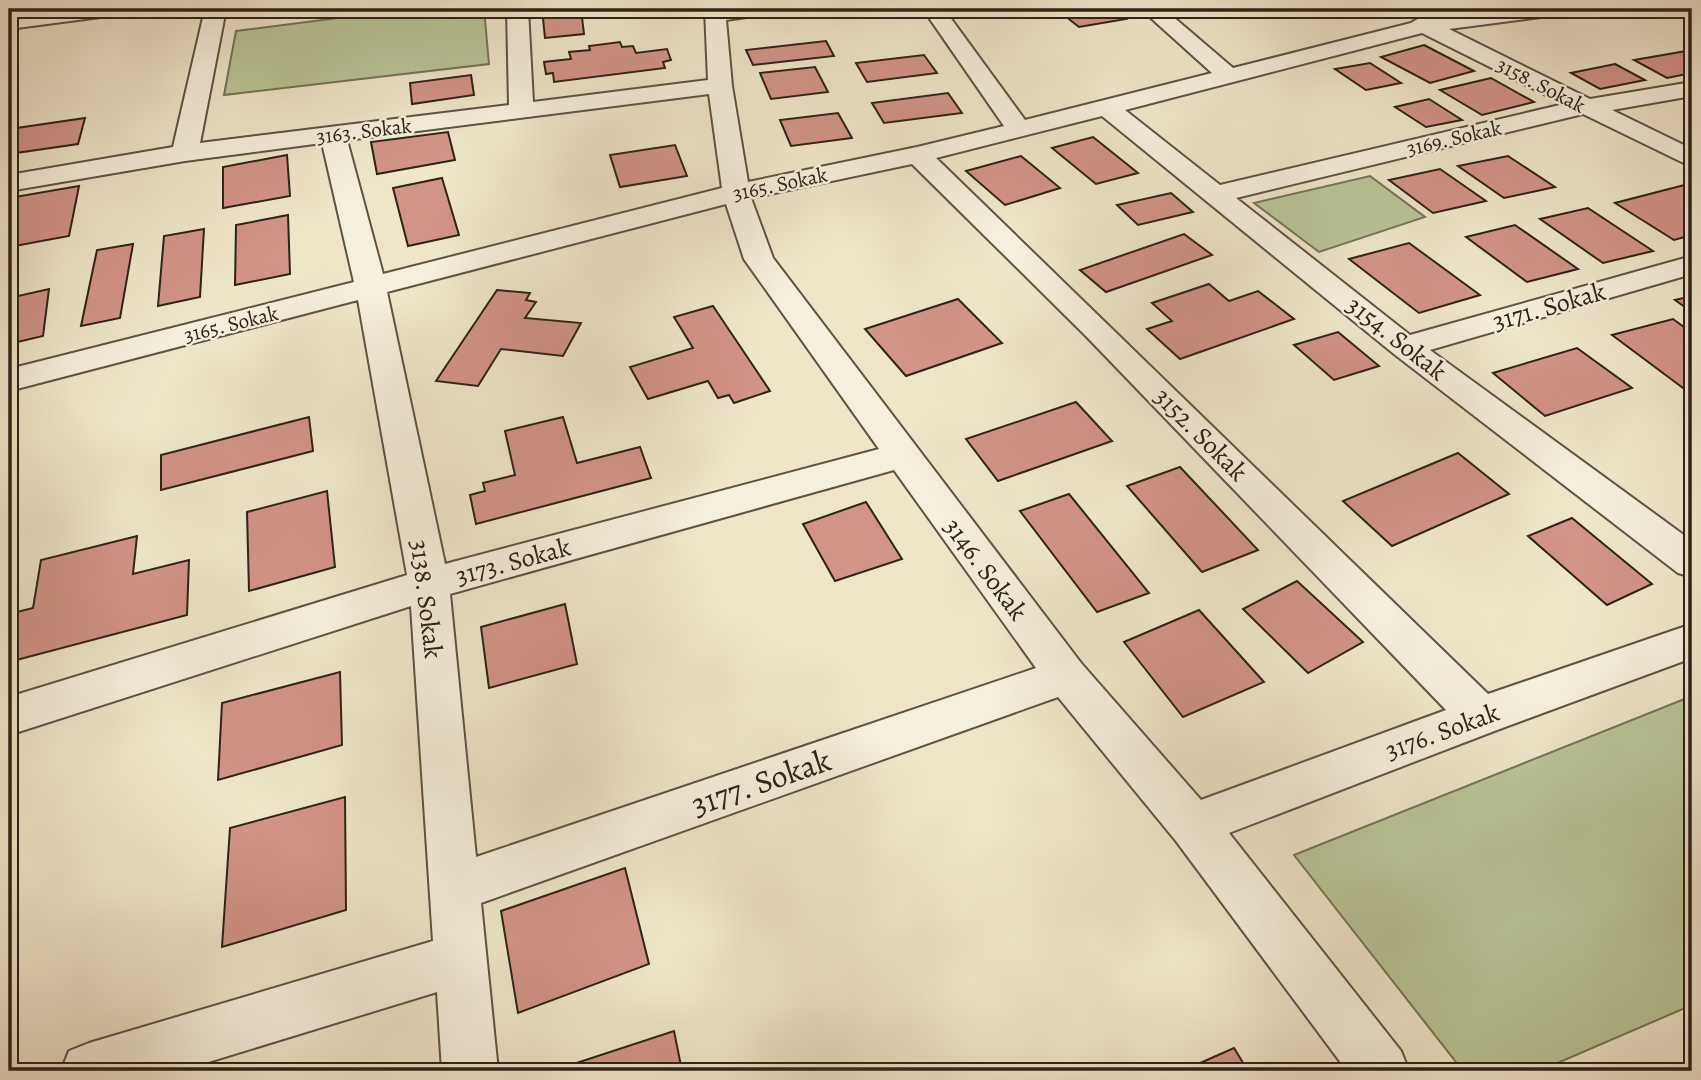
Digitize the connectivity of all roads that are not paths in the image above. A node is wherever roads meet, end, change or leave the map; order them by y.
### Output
1 (116, 9) edge
2 (215, 9) edge
3 (517, 9) edge
4 (760, 9) edge
5 (933, 9) edge
6 (1151, 9) edge
7 (1391, 9) edge
8 (1686, 9) edge
9 (1540, 10) edge
10 (714, 12) edge
11 (1692, 12) edge
12 (9, 23) edge
13 (1424, 26) junction
14 (1228, 75) junction
15 (720, 86) junction
16 (1692, 89) edge
17 (1106, 107) junction
18 (1584, 107) junction
19 (521, 111) junction
20 (1018, 128) junction
21 (332, 135) junction
22 (184, 153) junction
23 (918, 155) junction
24 (1692, 159) edge
25 (9, 183) edge
26 (736, 192) junction
27 (1217, 194) junction
28 (1692, 265) edge
29 (371, 288) junction
30 (1405, 347) junction
31 (9, 380) edge
32 (902, 455) junction
33 (1692, 562) edge
34 (429, 584) junction
35 (1692, 641) edge
36 (1066, 676) junction
37 (9, 716) edge
38 (1481, 716) junction
39 (1193, 825) junction
40 (456, 888) junction
41 (462, 958) junction
42 (89, 1071) edge
43 (470, 1071) edge
44 (1381, 1071) edge

1 - 12 street
2 - 22 street
3 - 19 street
4 - 10 street
5 - 20 street
6 - 14 street
7 - 13 street, 3158. Sokak
8 - 11 street
9 - 13 street, 3165. Sokak
10 - 15 street, 3146. Sokak
13 - 14 street, 3165. Sokak
13 - 18 street, 3158. Sokak
14 - 17 street, 3165. Sokak
15 - 19 street, 3163. Sokak
15 - 26 street, 3146. Sokak
16 - 18 street, 3169. Sokak
17 - 20 street, 3165. Sokak
17 - 27 street, 3154. Sokak
18 - 24 street, 3158. Sokak
18 - 27 street, 3169. Sokak
19 - 21 street, 3163. Sokak
20 - 23 street, 3165. Sokak
21 - 22 street, 3163. Sokak
21 - 29 street, 3138. Sokak
22 - 25 street, 3163. Sokak
23 - 26 street, 3165. Sokak
23 - 38 street, 3152. Sokak
26 - 29 street, 3165. Sokak
26 - 32 street, 3146. Sokak
27 - 30 street, 3154. Sokak
28 - 30 street, 3171. Sokak
29 - 31 street, 3165. Sokak
29 - 34 street, 3138. Sokak
30 - 33 street, 3154. Sokak
32 - 34 street, 3173. Sokak
32 - 36 street, 3146. Sokak
34 - 37 street, 3173. Sokak
34 - 40 street, 3138. Sokak
35 - 38 street, 3176. Sokak
36 - 39 street, 3146. Sokak
36 - 40 street, 3177. Sokak
38 - 39 street, 3176. Sokak
39 - 44 street, 3146. Sokak
40 - 41 street, 3138. Sokak
41 - 42 street
41 - 43 street, 3138. Sokak

